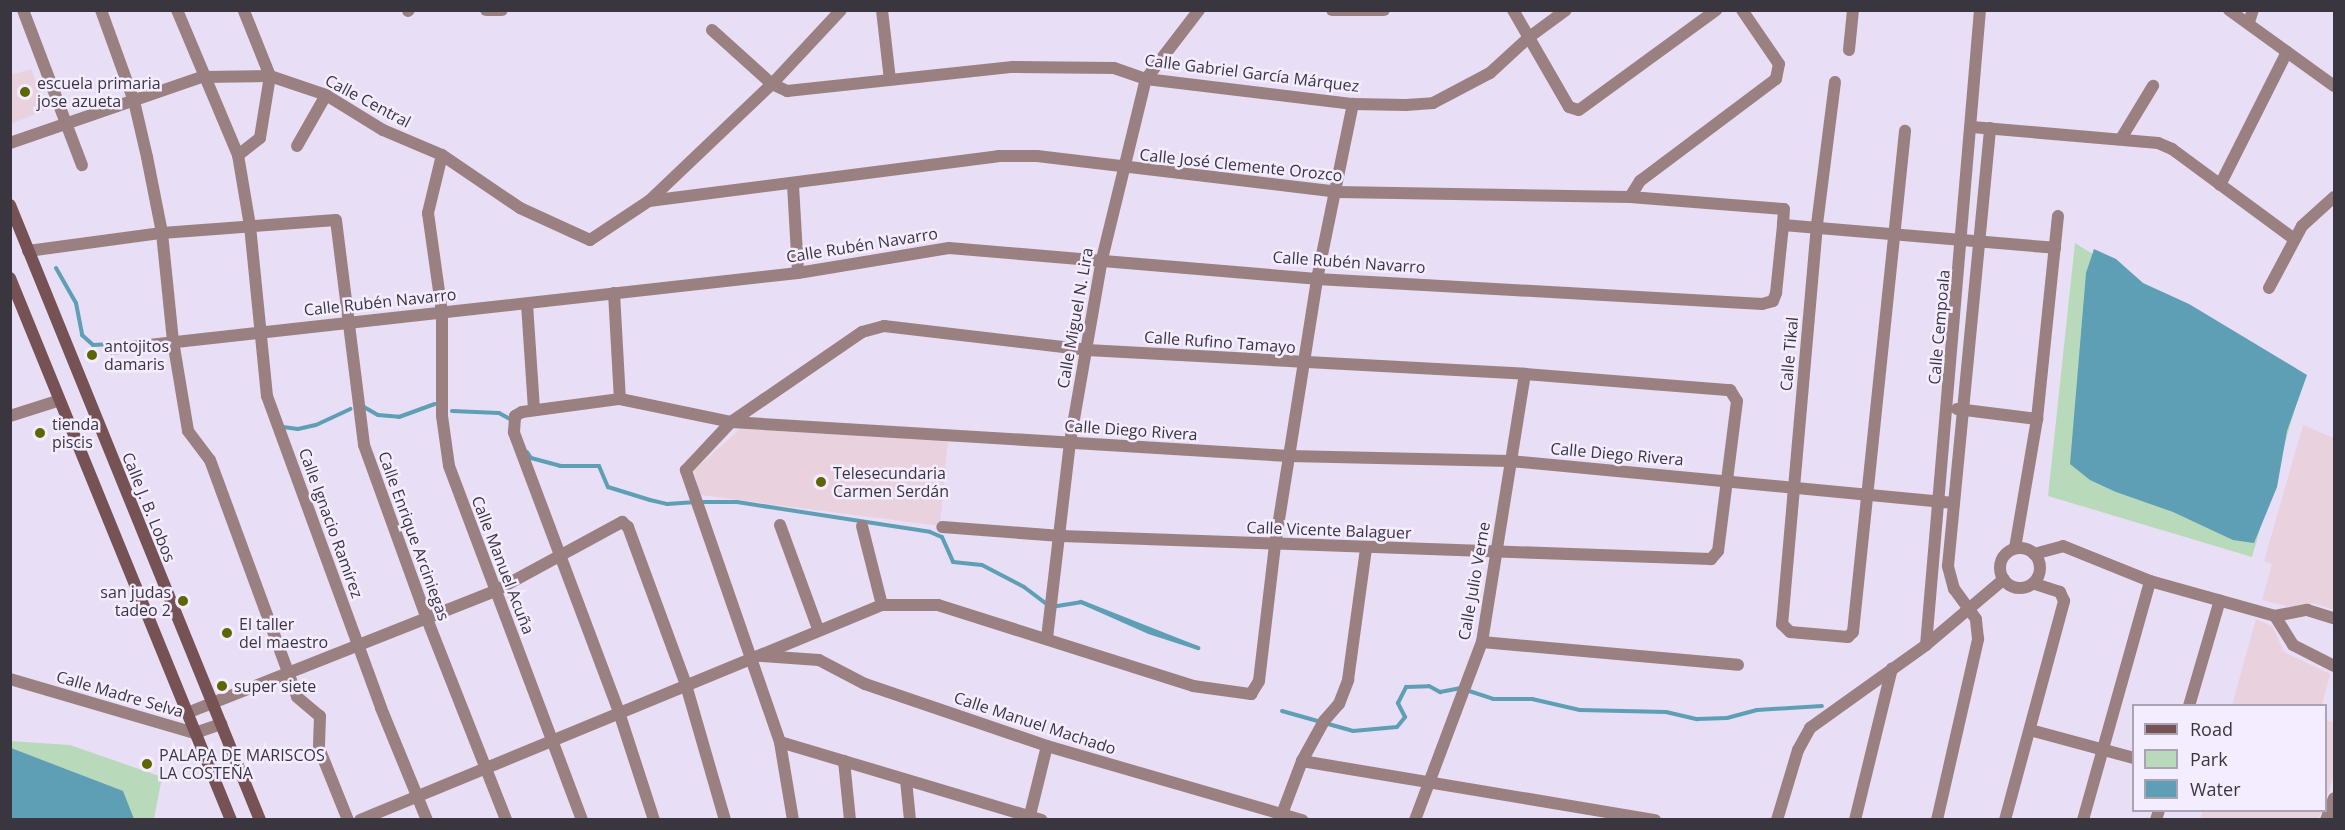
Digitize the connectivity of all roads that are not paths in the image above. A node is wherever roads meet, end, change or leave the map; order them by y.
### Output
1 (23, 10) edge
2 (101, 10) edge
3 (177, 10) edge
4 (486, 10) edge
5 (502, 10) edge
6 (882, 10) edge
7 (1199, 10) edge
8 (1332, 10) edge
9 (1384, 10) edge
10 (1513, 10) edge
11 (1566, 10) edge
12 (1716, 10) edge
13 (1742, 10) edge
14 (1853, 10) edge
15 (1980, 10) edge
16 (2229, 10) edge
17 (244, 11) edge
18 (837, 12) edge
19 (2251, 16) edge
20 (712, 30) dead end
21 (1528, 38) junction
22 (1849, 50) dead end
23 (2287, 52) junction
24 (270, 76) junction
25 (202, 77) junction
26 (1146, 79) junction
27 (890, 80) junction
28 (1835, 82) dead end
29 (772, 84) junction
30 (2334, 84) edge
31 (2153, 86) dead end
32 (326, 95) junction
33 (134, 101) junction
34 (1353, 104) junction
35 (65, 122) junction
36 (1972, 127) junction
37 (1990, 128) junction
38 (1905, 131) dead end
39 (2122, 137) junction
40 (10, 143) edge
41 (297, 146) dead end
42 (238, 155) junction
43 (442, 155) junction
44 (82, 165) dead end
45 (1124, 169) junction
46 (2220, 184) junction
47 (793, 185) junction
48 (1337, 192) junction
49 (1630, 197) junction
50 (2334, 197) edge
51 (648, 201) junction
52 (10, 205) edge
53 (2058, 216) dead end
54 (1783, 225) junction
55 (1817, 225) junction
56 (250, 226) junction
57 (1895, 232) junction
58 (162, 233) junction
59 (1963, 239) junction
60 (2294, 239) junction
61 (1980, 240) junction
62 (2055, 248) junction
63 (28, 251) junction
64 (1102, 259) junction
65 (798, 273) junction
66 (10, 278) edge
67 (1317, 279) junction
68 (2269, 288) dead end
69 (614, 293) junction
70 (527, 304) junction
71 (442, 313) junction
72 (350, 321) junction
73 (260, 332) junction
74 (173, 341) junction
75 (113, 349) dead end
76 (1087, 350) junction
77 (1306, 364) junction
78 (1525, 374) junction
79 (60, 399) junction
80 (620, 399) junction
81 (534, 409) junction
82 (1948, 409) junction
83 (1965, 409) junction
84 (10, 416) edge
85 (2037, 419) junction
86 (731, 422) junction
87 (1070, 442) junction
88 (1289, 456) junction
89 (1510, 461) junction
90 (1729, 481) junction
91 (1793, 485) junction
92 (1864, 495) junction
93 (1937, 500) junction
94 (1954, 503) junction
95 (780, 525) dead end
96 (862, 526) dead end
97 (942, 527) dead end
98 (1061, 536) junction
99 (1275, 545) junction
100 (1365, 548) junction
101 (2015, 548) junction
102 (1496, 554) junction
103 (2034, 554) junction
104 (559, 557) junction
105 (2004, 579) junction
106 (2150, 581) junction
107 (2033, 584) junction
108 (495, 591) junction
109 (2220, 600) junction
110 (882, 604) junction
111 (1968, 608) junction
112 (2275, 616) junction
113 (2334, 618) edge
114 (427, 619) junction
115 (818, 628) junction
116 (1047, 639) junction
117 (1482, 642) junction
118 (359, 645) junction
119 (1926, 645) junction
120 (756, 658) junction
121 (1738, 665) dead end
122 (2334, 666) edge
123 (1892, 668) junction
124 (287, 672) junction
125 (10, 679) edge
126 (686, 685) junction
127 (212, 703) junction
128 (2189, 704) edge
129 (619, 712) junction
130 (187, 713) junction
131 (221, 724) junction
132 (2030, 730) junction
133 (195, 733) junction
134 (551, 741) junction
135 (780, 742) junction
136 (1047, 746) junction
137 (2101, 749) junction
138 (2132, 758) edge
139 (844, 761) junction
140 (1302, 761) junction
141 (487, 769) junction
142 (906, 780) junction
143 (1428, 783) junction
144 (417, 795) junction
145 (2334, 798) edge
146 (1282, 814) junction
147 (1036, 818) edge
148 (231, 819) edge
149 (260, 819) edge
150 (348, 819) edge
151 (360, 819) edge
152 (427, 819) edge
153 (507, 819) edge
154 (582, 819) edge
155 (654, 819) edge
156 (725, 819) edge
157 (793, 819) edge
158 (850, 819) edge
159 (910, 819) edge
160 (1302, 819) edge
161 (1415, 819) edge
162 (1655, 819) edge
163 (1777, 819) edge
164 (1855, 819) edge
165 (1937, 819) edge
166 (2005, 819) edge
167 (2083, 819) edge
168 (2326, 819) edge

1 - 35 street
2 - 33 street
3 - 25 street, Calle Ignacio Ramírez
4 - 5 street
6 - 27 street
7 - 26 street
8 - 9 street
10 - 21 street
11 - 21 street, Calle Gabriel García Márquez
12 - 21 street
13 - 49 street
14 - 22 street
15 - 36 street, Calle Cempoala
16 - 19 street
17 - 24 street
18 - 29 street
19 - 23 street
20 - 29 street, Calle Gabriel García Márquez
21 - 34 street, Calle Gabriel García Márquez
23 - 30 street
23 - 46 street
24 - 25 street, Calle Central
24 - 32 street, Calle Central
24 - 42 street
25 - 33 street, Calle Central
25 - 42 street, Calle Ignacio Ramírez
26 - 27 street, Calle Gabriel García Márquez
26 - 34 street, Calle Gabriel García Márquez
26 - 45 street, Calle Miguel N. Lira
27 - 29 street, Calle Gabriel García Márquez
28 - 55 street, Calle Tikal
29 - 51 street
31 - 39 street
32 - 41 street
32 - 43 street, Calle Central
33 - 35 street, Calle Central
33 - 58 street
34 - 48 street
35 - 40 street, Calle Central
35 - 44 street
36 - 37 street
36 - 59 street, Calle Cempoala
37 - 39 street
37 - 61 street, Calle Cempoala
38 - 57 street
39 - 46 street
42 - 56 street, Calle Ignacio Ramírez
43 - 51 street, Calle Central
43 - 71 street, Calle Manuel Acuña
45 - 47 street, Calle José Clemente Orozco
45 - 48 street, Calle José Clemente Orozco
45 - 64 street, Calle Miguel N. Lira
46 - 60 street
47 - 51 street, Calle José Clemente Orozco
47 - 65 street
48 - 49 street, Calle José Clemente Orozco
48 - 67 street
49 - 54 street, Calle José Clemente Orozco
50 - 60 street
52 - 63 main road, Calle J. B. Lobos
53 - 62 street
54 - 55 street
54 - 67 street, Calle Rubén Navarro
55 - 57 street
55 - 91 street, Calle Tikal
56 - 58 street
56 - 72 street, Calle Enrique Arciniegas
56 - 73 street, Calle Ignacio Ramírez
57 - 59 street
57 - 92 street
58 - 63 street
58 - 74 street
59 - 61 street
59 - 82 street, Calle Cempoala
60 - 68 street
61 - 62 street
61 - 83 street, Calle Cempoala
62 - 85 street
63 - 127 main road, Calle J. B. Lobos
64 - 65 street, Calle Rubén Navarro
64 - 67 street, Calle Rubén Navarro
64 - 76 street, Calle Miguel N. Lira
65 - 69 street, Calle Rubén Navarro
66 - 79 main road
67 - 77 street
69 - 70 street, Calle Rubén Navarro
69 - 80 street
70 - 71 street, Calle Rubén Navarro
70 - 81 street
71 - 72 street, Calle Rubén Navarro
71 - 108 street, Calle Manuel Acuña
72 - 73 street, Calle Rubén Navarro
72 - 114 street, Calle Enrique Arciniegas
73 - 74 street, Calle Rubén Navarro
73 - 118 street, Calle Ignacio Ramírez
74 - 75 street, Calle Rubén Navarro
74 - 124 street
76 - 77 street, Calle Rufino Tamayo
76 - 86 street, Calle Rufino Tamayo
76 - 87 street, Calle Miguel N. Lira
77 - 78 street, Calle Rufino Tamayo
77 - 88 street
78 - 89 street, Calle Julio Verne
78 - 90 street, Calle Rufino Tamayo
79 - 84 street
79 - 130 main road
80 - 81 street, Calle Diego Rivera
80 - 86 street, Calle Diego Rivera
81 - 104 street
82 - 83 street
82 - 93 street, Calle Cempoala
83 - 85 street
83 - 94 street, Calle Cempoala
85 - 101 street
86 - 87 street, Calle Diego Rivera
86 - 120 street, Calle Rufino Tamayo
87 - 88 street, Calle Diego Rivera
87 - 98 street, Calle Miguel N. Lira
88 - 89 street, Calle Diego Rivera
88 - 99 street
89 - 90 street, Calle Diego Rivera
89 - 102 street, Calle Julio Verne
90 - 91 street, Calle Diego Rivera
90 - 102 street, Calle Vicente Balaguer
91 - 92 street, Calle Diego Rivera
91 - 92 street, Calle Tikal
92 - 93 street, Calle Diego Rivera
93 - 94 street, Calle Diego Rivera
93 - 119 street, Calle Cempoala
94 - 111 street, Calle Cempoala
95 - 115 street
96 - 110 street
97 - 98 street, Calle Vicente Balaguer
98 - 99 street, Calle Vicente Balaguer
98 - 116 street, Calle Miguel N. Lira
99 - 100 street, Calle Vicente Balaguer
99 - 116 street, Calle Manuel Machado
100 - 102 street, Calle Vicente Balaguer
100 - 140 street
101 - 103 street
101 - 105 street
102 - 117 street, Calle Julio Verne
103 - 106 street
103 - 107 street
104 - 108 street
104 - 126 street
104 - 129 street
105 - 107 street
105 - 111 street
106 - 109 street
106 - 137 street
107 - 132 street
108 - 114 street
108 - 134 street, Calle Manuel Acuña
109 - 112 street
109 - 128 street
110 - 115 street, Calle Manuel Machado
110 - 116 street, Calle Manuel Machado
111 - 119 street
111 - 165 street, Calle Cempoala
112 - 113 street
112 - 122 street
114 - 118 street
114 - 141 street, Calle Enrique Arciniegas
115 - 120 street, Calle Manuel Machado
117 - 121 street
117 - 143 street, Calle Julio Verne
118 - 124 street
118 - 144 street, Calle Ignacio Ramírez
119 - 123 street
120 - 126 street, Calle Manuel Machado
120 - 135 street
120 - 136 street, Calle Manuel Machado
123 - 163 street
123 - 164 street
124 - 127 street
124 - 150 street
125 - 133 street, Calle Madre Selva
126 - 129 street, Calle Manuel Machado
126 - 156 street
127 - 130 street
127 - 131 main road, Calle J. B. Lobos
129 - 134 street, Calle Manuel Machado
129 - 155 street
130 - 133 main road
131 - 133 street, Calle Madre Selva
131 - 149 main road, Calle J. B. Lobos
132 - 137 street
132 - 166 street
133 - 148 main road
134 - 141 street, Calle Manuel Machado
134 - 154 street, Calle Manuel Acuña
135 - 139 street
135 - 157 street
136 - 146 street, Calle Manuel Machado
136 - 147 street
137 - 138 street
137 - 167 street
139 - 142 street
139 - 158 street
140 - 143 street
140 - 146 street
141 - 144 street, Calle Manuel Machado
141 - 153 street, Calle Enrique Arciniegas
142 - 147 street
142 - 159 street
143 - 161 street, Calle Julio Verne
143 - 162 street
144 - 151 street, Calle Manuel Machado
144 - 152 street, Calle Ignacio Ramírez
145 - 168 street
146 - 160 street, Calle Manuel Machado

